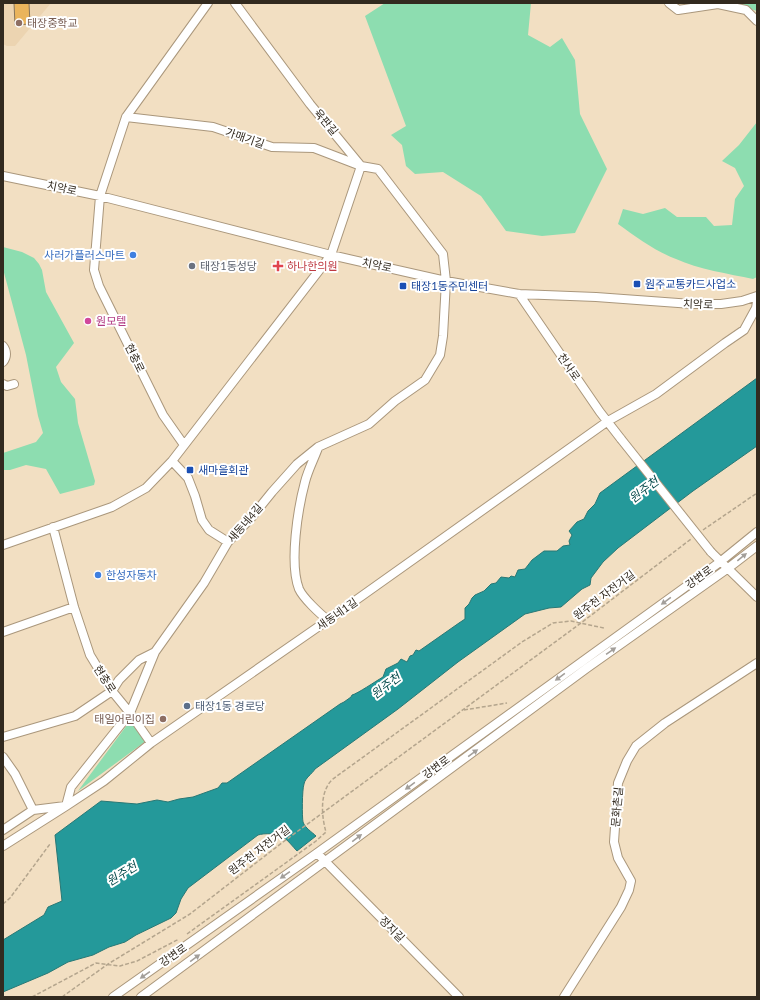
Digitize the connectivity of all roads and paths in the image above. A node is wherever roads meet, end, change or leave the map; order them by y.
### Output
1 (208, 3) edge
2 (235, 3) edge
3 (669, 3) edge
4 (757, 21) edge
5 (126, 117) junction
6 (361, 166) junction
7 (3, 176) edge
8 (100, 196) junction
9 (331, 255) junction
10 (446, 281) junction
11 (519, 294) junction
12 (757, 296) edge
13 (757, 302) edge
14 (3, 346) edge
15 (3, 362) edge
16 (3, 384) edge
17 (14, 384) dead end
18 (608, 421) junction
19 (184, 444) junction
20 (318, 447) junction
21 (172, 461) junction
22 (757, 493) edge
23 (53, 527) junction
24 (700, 532) dead end
25 (757, 532) edge
26 (694, 536) dead end
27 (228, 542) junction
28 (3, 545) edge
29 (757, 546) edge
30 (720, 562) junction
31 (727, 569) junction
32 (757, 597) edge
33 (74, 607) junction
34 (328, 620) junction
35 (581, 623) junction
36 (604, 628) dead end
37 (3, 632) edge
38 (155, 652) junction
39 (757, 663) edge
40 (112, 691) junction
41 (506, 703) dead end
42 (462, 710) junction
43 (130, 713) junction
44 (3, 737) edge
45 (151, 744) junction
46 (3, 757) edge
47 (66, 806) junction
48 (33, 810) junction
49 (323, 813) junction
50 (3, 830) edge
51 (50, 844) dead end
52 (3, 846) edge
53 (317, 853) junction
54 (326, 862) junction
55 (3, 904) edge
56 (186, 934) dead end
57 (179, 939) dead end
58 (108, 964) junction
59 (32, 997) edge
60 (62, 997) edge
61 (113, 997) edge
62 (141, 997) edge
63 (459, 997) edge
64 (564, 997) edge

1 - 5 street
2 - 6 street, 육판길
3 - 4 street
5 - 6 street, 가매기길
5 - 8 street
6 - 9 street
6 - 10 street, 가매기길
7 - 8 street, 치악로
8 - 9 street, 치악로
8 - 19 street, 현충로
9 - 10 street, 치악로
9 - 19 street
10 - 11 street, 치악로
10 - 20 street, 새동네4길
11 - 12 street, 치악로
11 - 18 street, 천사로
13 - 18 street, 새동네1길
14 - 15 street
16 - 17 street
18 - 30 street, 천사로, bridge
18 - 34 street, 새동네1길
19 - 21 street
20 - 27 street, 새동네4길
20 - 34 street
21 - 23 street
21 - 27 street
22 - 24 path
23 - 28 street
23 - 33 street, 현충로
25 - 30 street, 강변로
26 - 35 path, 원주천 자전거길
27 - 38 street, 새동네4길
31 -> 29 street, 강변로
30 - 31 street
30 -> 53 street, 강변로
31 - 32 street
54 -> 31 street, 강변로
33 - 37 street
33 - 40 street, 현충로
34 - 45 street, 새동네1길
35 - 36 path
35 - 42 path, 원주천 자전거길
35 - 49 path
38 - 40 street, 새동네4길
38 - 43 street
39 - 64 street, 문화촌길
40 - 43 street, 현충로
40 - 44 street, 새동네4길
41 - 42 path, 원주천 자전거길
42 - 49 path, 원주천 자전거길
43 - 45 street, 현충로
43 - 47 street
45 - 47 street, 새동네1길
46 - 48 street
47 - 48 street, 새동네1길
47 - 52 street
48 - 50 street, 새동네1길
49 - 56 path
49 - 58 path, 원주천 자전거길
51 - 55 path
53 - 54 street, 정지길
53 -> 61 street, 강변로
62 -> 54 street, 강변로
54 - 63 street, 정지길
57 - 58 path
58 - 59 path
58 - 60 path, 원주천 자전거길

